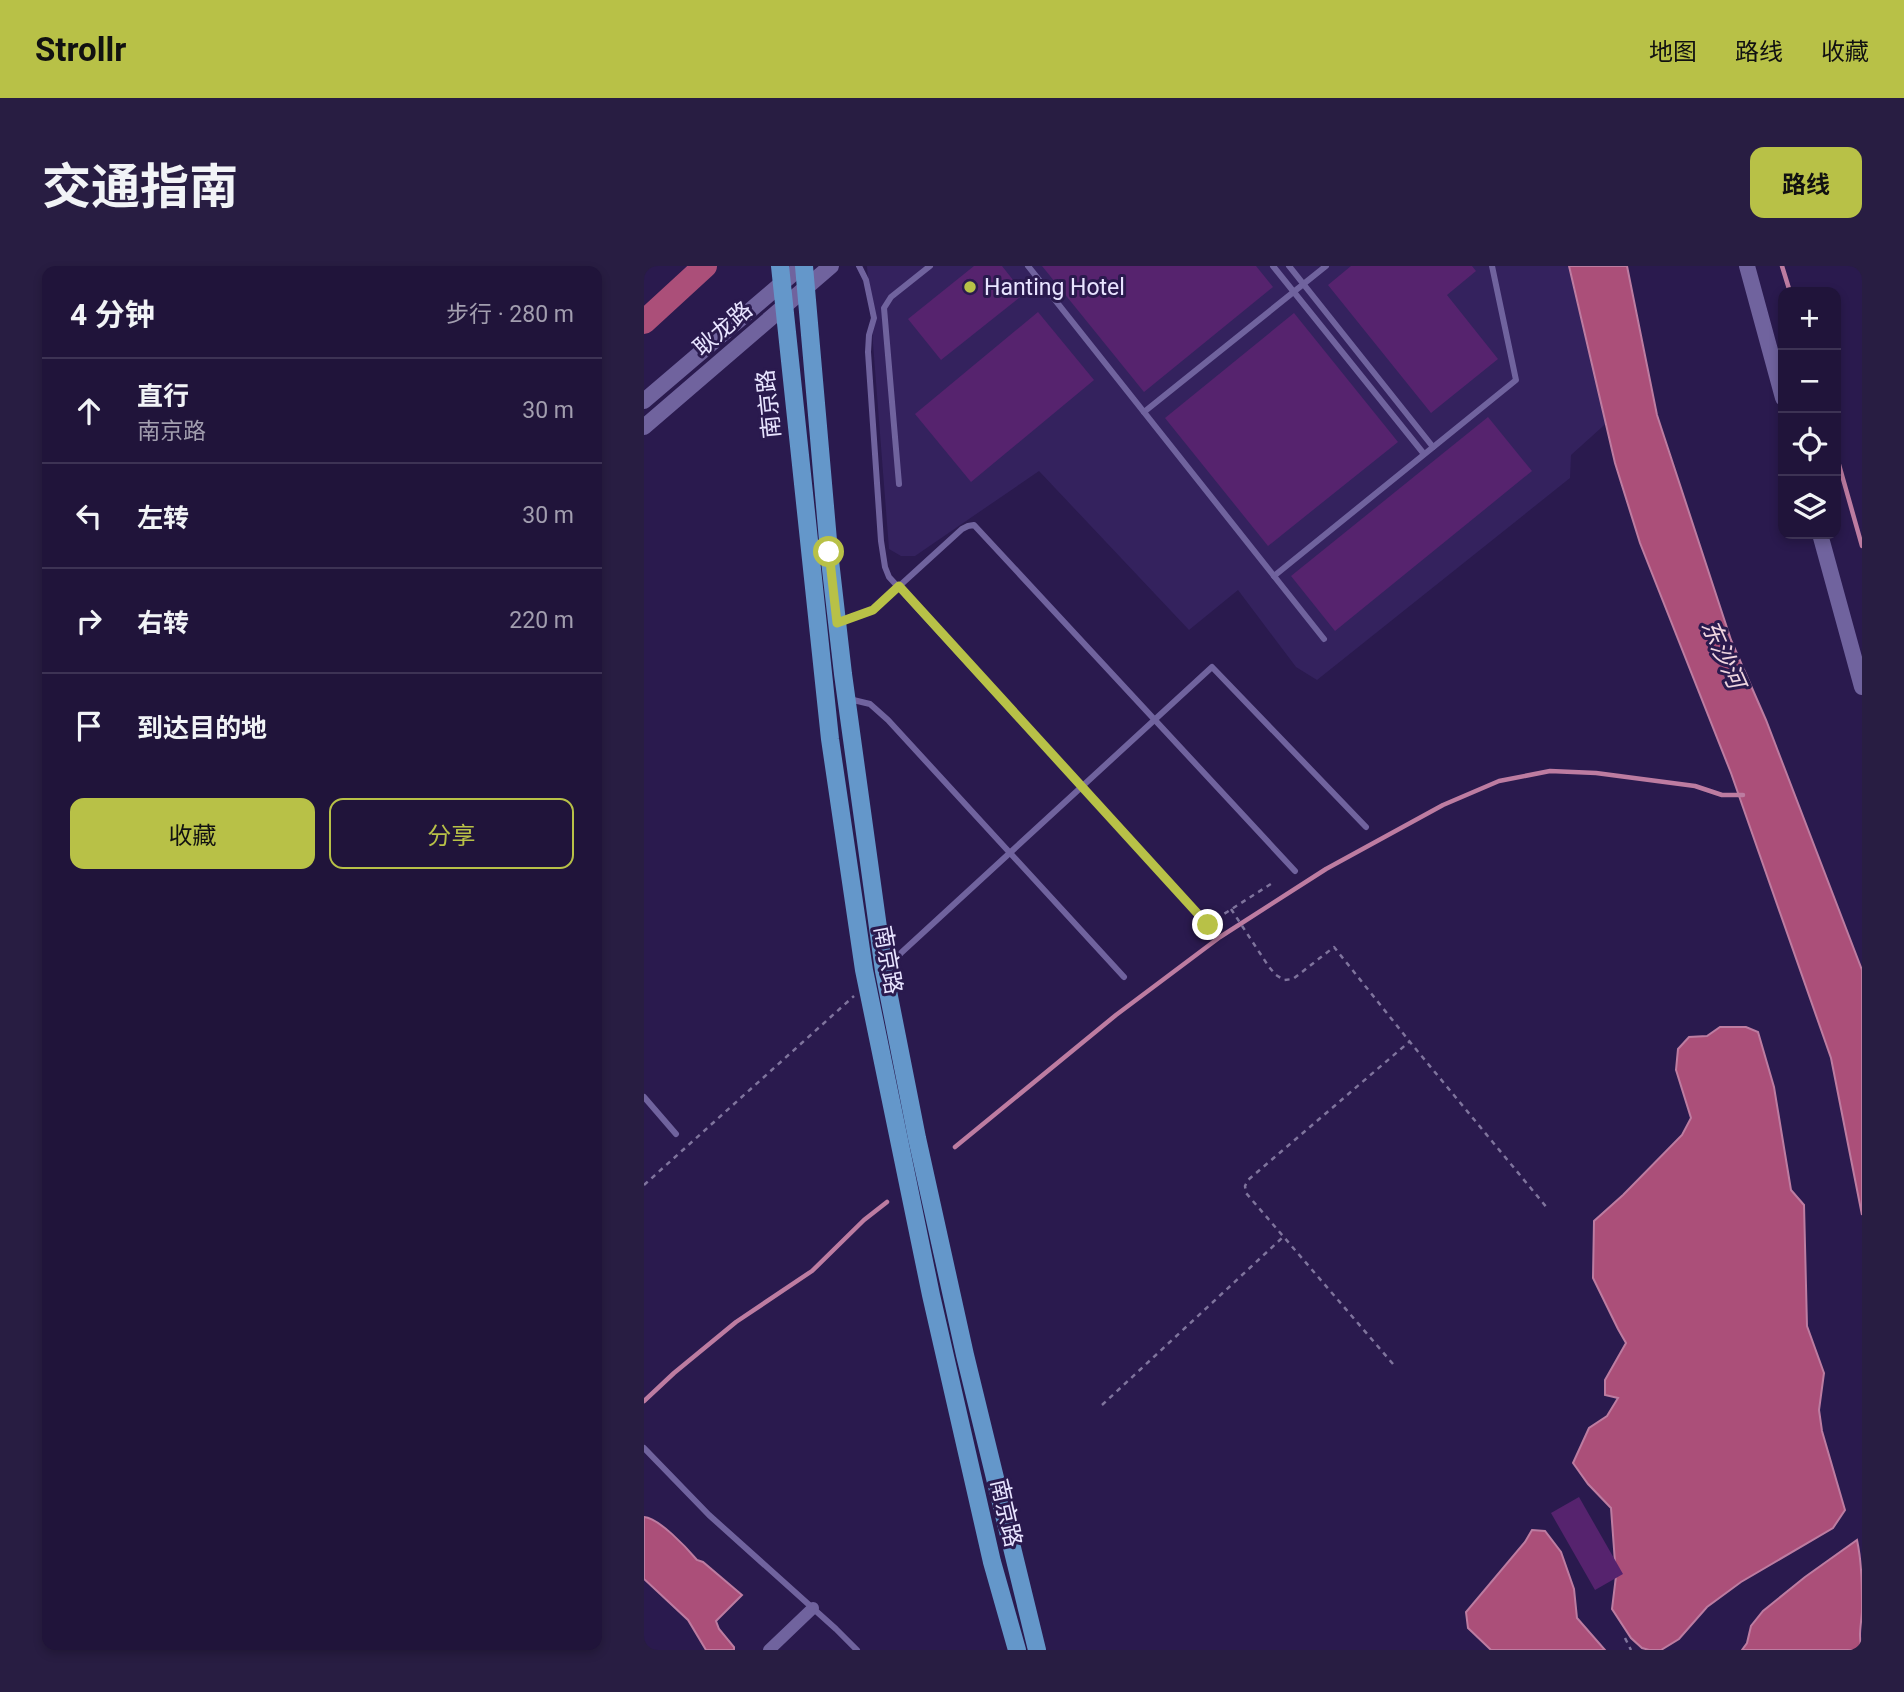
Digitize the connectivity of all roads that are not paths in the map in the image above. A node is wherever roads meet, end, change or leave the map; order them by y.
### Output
1 (803, 266) edge
2 (831, 266) edge
3 (859, 266) edge
4 (930, 266) edge
5 (1028, 266) edge
6 (1273, 266) edge
7 (1289, 266) edge
8 (1326, 266) edge
9 (1492, 266) edge
10 (1748, 266) edge
11 (780, 275) edge
12 (1304, 284) junction
13 (806, 288) junction
14 (1294, 292) junction
15 (783, 307) junction
16 (1778, 379) edge
17 (644, 401) edge
18 (1144, 412) junction
19 (644, 427) edge
20 (1433, 447) junction
21 (1424, 454) junction
22 (899, 484) dead end
23 (1822, 539) edge
24 (1274, 576) junction
25 (899, 586) junction
26 (837, 623) junction
27 (1855, 638) edge
28 (1324, 639) dead end
29 (1862, 687) edge
30 (847, 698) junction
31 (1154, 720) junction
32 (1082, 787) junction
33 (1366, 827) dead end
34 (1010, 853) junction
35 (1295, 871) dead end
36 (1208, 925) road end
37 (884, 971) junction
38 (1124, 977) dead end
39 (644, 1097) edge
40 (676, 1134) dead end
41 (644, 1448) edge
42 (813, 1608) junction
43 (769, 1650) edge
44 (857, 1650) edge
45 (1017, 1650) edge
46 (1037, 1650) edge

1 - 11 street, 耿龙路
1 - 13 main road, 南京路
2 - 13 street, 耿龙路
3 - 25 lane
4 - 22 lane
5 - 18 lane
6 - 14 lane
7 - 12 lane
8 - 12 lane
9 - 20 lane
10 - 16 street
11 - 15 main road, 南京路
11 - 17 street, 耿龙路
12 - 14 lane
12 - 20 lane
13 - 15 street, 耿龙路
13 - 26 main road, 南京路
14 - 18 lane
14 - 21 lane
15 - 19 street, 耿龙路
15 - 45 main road, 南京路
18 - 24 lane
20 - 21 lane
21 - 24 lane
23 - 27 street
24 - 28 lane
25 - 26 lane
25 - 31 lane
25 - 32 lane
26 - 30 main road, 南京路
27 - 29 street
30 - 34 lane
30 - 37 main road, 南京路
31 - 32 lane
31 - 33 lane
31 - 35 lane
32 - 34 lane
32 - 36 lane
34 - 37 lane
34 - 38 lane
37 - 46 main road, 南京路
39 - 40 lane
41 - 42 lane
42 - 43 street
42 - 44 lane

